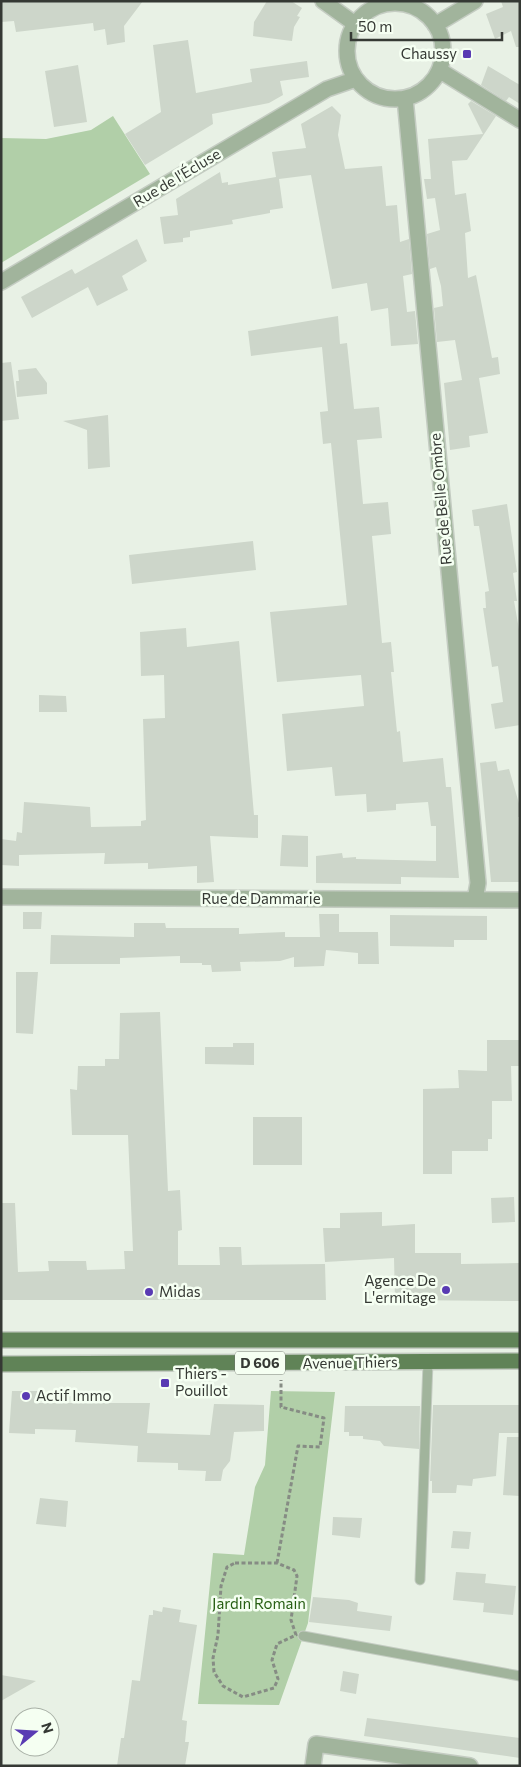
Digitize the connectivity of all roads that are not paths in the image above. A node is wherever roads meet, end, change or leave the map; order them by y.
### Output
1 (323, 1) edge
2 (475, 1) edge
3 (391, 2) edge
4 (355, 24) junction
5 (435, 25) junction
6 (439, 70) junction
7 (356, 79) junction
8 (405, 98) junction
9 (520, 120) edge
10 (1, 282) edge
11 (1, 897) edge
12 (476, 900) junction
13 (520, 900) edge
14 (1, 1340) edge
15 (520, 1340) edge
16 (520, 1361) edge
17 (428, 1362) junction
18 (1, 1364) edge
19 (420, 1580) dead end
20 (303, 1636) dead end
21 (520, 1676) edge
22 (313, 1766) edge
23 (470, 1766) edge

1 - 4 street
2 - 5 street
3 - 4 street
3 - 5 street
4 - 7 street
5 - 6 street
6 - 8 street
6 - 9 street
7 - 8 street
7 - 10 street, Rue de l'Écluse
8 - 12 street, Rue de Belle Ombre
11 - 12 street, Rue de Dammarie
12 - 13 street, Rue de Dammarie
14 - 15 main road, Avenue Thiers / D 606
16 - 17 main road, Avenue Thiers / D 606
17 - 18 main road, Avenue Thiers / D 606
17 - 19 lane
20 - 21 lane
22 - 23 street

